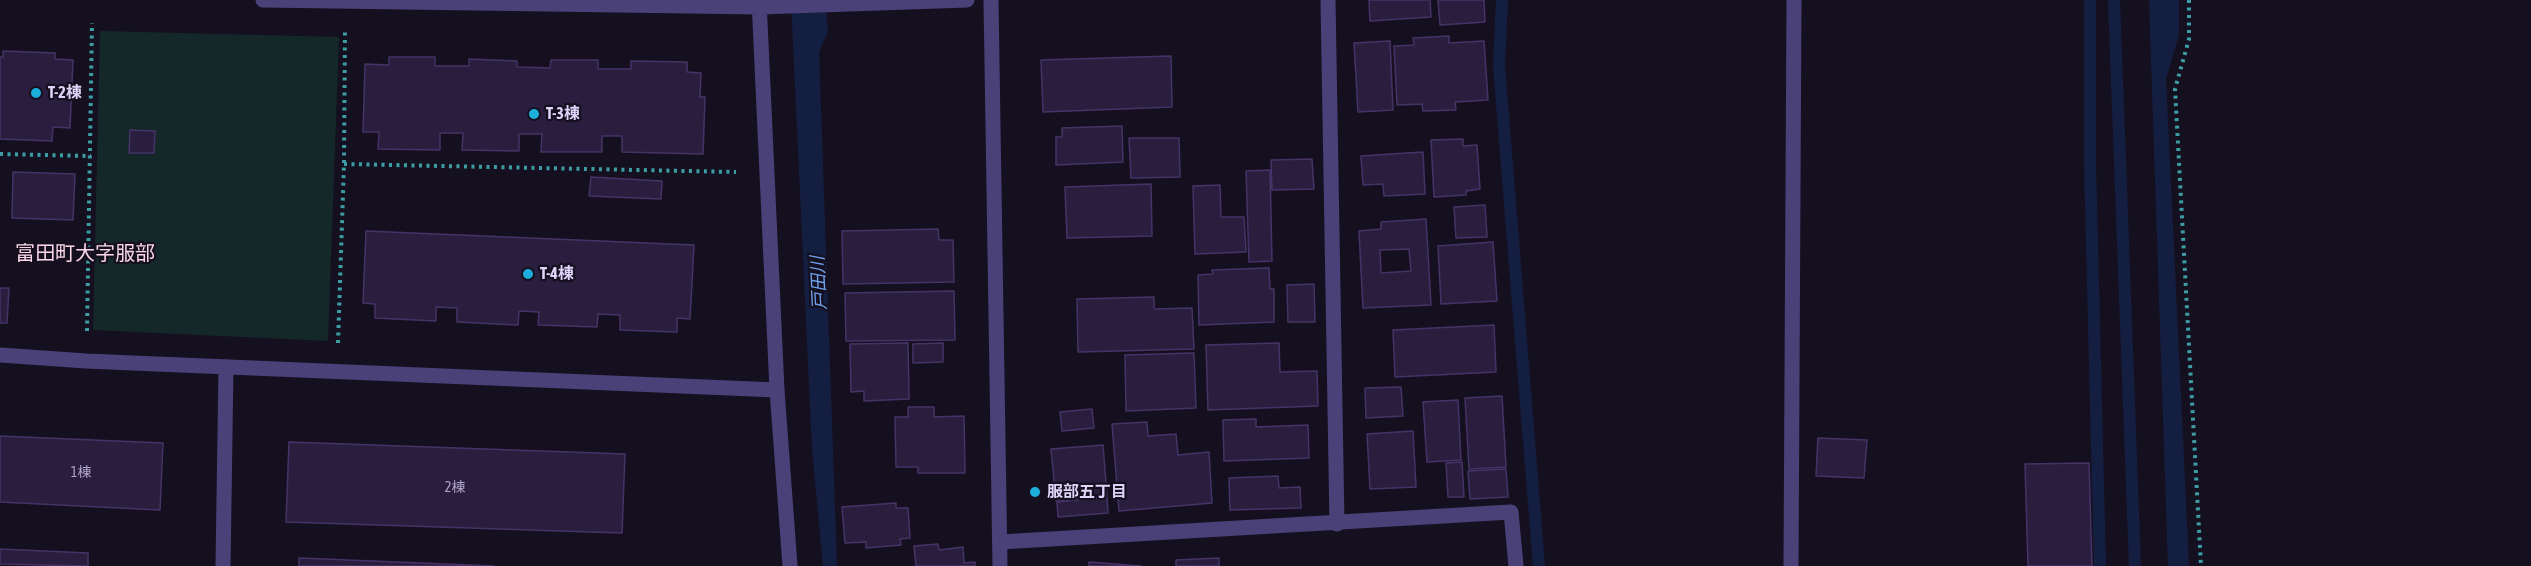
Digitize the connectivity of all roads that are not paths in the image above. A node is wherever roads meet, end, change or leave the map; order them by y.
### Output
1 (263, 0) edge
2 (967, 0) edge
3 (991, 0) edge
4 (1329, 0) edge
5 (1794, 0) edge
6 (760, 3) edge
7 (0, 356) edge
8 (226, 367) junction
9 (777, 390) junction
10 (1337, 524) junction
11 (1000, 542) junction
12 (223, 566) edge
13 (790, 566) edge
14 (1000, 566) edge
15 (1516, 566) edge
16 (1791, 566) edge

1 - 6 street
2 - 6 street
3 - 11 street
4 - 10 street
5 - 16 street
6 - 9 street
7 - 8 street
8 - 9 street
8 - 12 street
9 - 13 street
10 - 11 street
10 - 15 street
11 - 14 street

